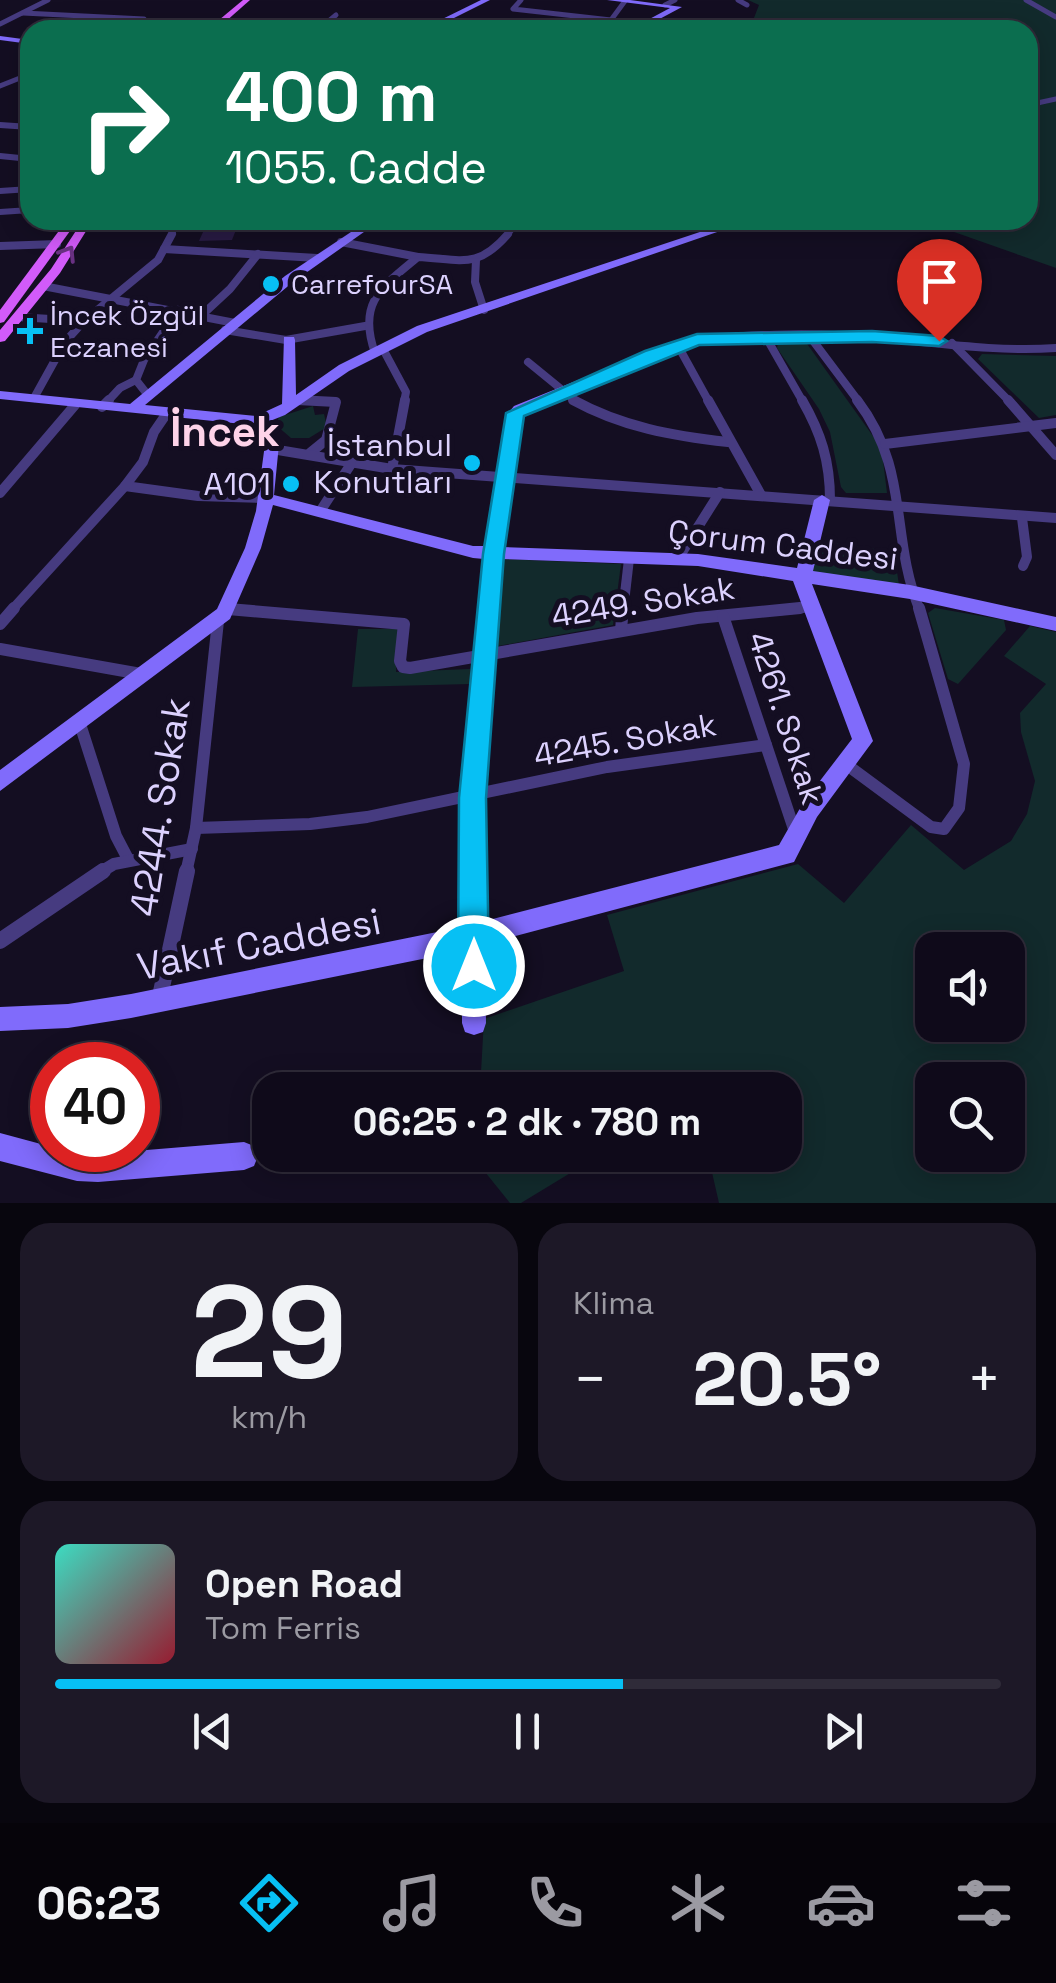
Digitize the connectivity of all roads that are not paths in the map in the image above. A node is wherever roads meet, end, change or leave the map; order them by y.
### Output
1 (48, 0) edge
2 (247, 0) edge
3 (257, 0) edge
4 (487, 0) edge
5 (521, 0) edge
6 (610, 0) edge
7 (738, 0) edge
8 (1026, 0) edge
9 (630, 1) edge
10 (677, 3) edge
11 (747, 4) dead end
12 (22, 13) junction
13 (336, 15) dead end
14 (1056, 17) edge
15 (144, 20) edge
16 (224, 20) edge
17 (234, 20) edge
18 (330, 20) edge
19 (444, 20) edge
20 (611, 20) joint
21 (648, 20) edge
22 (0, 24) edge
23 (66, 230) edge
24 (81, 230) edge
25 (174, 230) edge
26 (360, 230) edge
27 (510, 230) edge
28 (718, 230) edge
29 (341, 242) junction
30 (57, 244) junction
31 (0, 246) edge
32 (164, 249) junction
33 (258, 254) junction
34 (418, 257) junction
35 (318, 258) junction
36 (476, 260) junction
37 (43, 286) junction
38 (115, 298) junction
39 (178, 310) junction
40 (484, 310) junction
41 (202, 315) junction
42 (5, 316) edge
43 (84, 321) junction
44 (230, 326) junction
45 (365, 326) junction
46 (0, 338) edge
47 (810, 338) junction
48 (767, 339) junction
49 (289, 340) junction
50 (952, 343) junction
51 (678, 344) junction
52 (1056, 348) edge
53 (379, 351) junction
54 (528, 362) dead end
55 (136, 380) junction
56 (0, 384) edge
57 (558, 392) junction
58 (147, 394) junction
59 (0, 395) edge
60 (28, 396) junction
61 (293, 403) junction
62 (75, 405) junction
63 (102, 406) junction
64 (132, 409) junction
65 (167, 413) junction
66 (257, 421) junction
67 (1056, 422) edge
68 (1034, 426) junction
69 (728, 442) junction
70 (885, 444) junction
71 (272, 449) junction
72 (310, 453) junction
73 (1056, 455) edge
74 (351, 464) junction
75 (392, 469) junction
76 (504, 476) junction
77 (125, 486) junction
78 (720, 492) junction
79 (0, 493) edge
80 (760, 495) junction
81 (266, 498) junction
82 (826, 500) junction
83 (898, 507) junction
84 (322, 510) junction
85 (1022, 518) junction
86 (1056, 518) edge
87 (494, 554) junction
88 (679, 557) junction
89 (629, 559) junction
90 (1023, 566) dead end
91 (802, 576) junction
92 (910, 592) junction
93 (812, 608) junction
94 (223, 615) junction
95 (723, 616) junction
96 (0, 624) edge
97 (1056, 624) edge
98 (621, 630) junction
99 (0, 648) edge
100 (484, 658) junction
101 (141, 674) junction
102 (80, 724) junction
103 (766, 744) junction
104 (847, 765) junction
105 (0, 782) edge
106 (472, 798) junction
107 (196, 828) junction
108 (797, 837) junction
109 (192, 849) junction
110 (128, 859) junction
111 (473, 937) junction
112 (0, 940) edge
113 (158, 1001) junction
114 (0, 1018) edge
115 (474, 1022) dead end
116 (0, 1147) edge
117 (244, 1156) dead end

1 - 12 street
2 - 16 main road
3 - 17 main road
4 - 19 street
5 - 20 street
6 - 9 street
7 - 11 street
8 - 14 street
9 - 10 street
9 - 20 street
10 - 21 street
12 - 15 street
12 - 22 street
13 - 18 street
23 - 30 main road
37 -> 24 main road
25 - 32 street
26 - 29 street
27 - 36 street
28 - 40 street
29 - 34 street
29 - 35 street
30 - 31 street
30 - 42 main road
32 - 33 street
32 - 38 street
33 - 35 street
33 - 41 street
34 - 36 street
34 - 45 street
35 - 44 street
36 - 40 street
37 - 38 street
37 - 42 main road
38 - 39 street
38 - 43 street
39 - 41 street
39 - 55 street
40 - 53 street
41 - 44 street
42 - 43 street
42 - 46 main road
43 - 60 street
44 - 49 street
44 - 58 street
45 - 49 street
45 - 53 street
47 - 48 street
47 - 50 street
47 - 70 street
48 - 51 street
48 - 82 street
49 - 61 street
50 - 52 street
50 - 68 street
51 - 57 street
51 - 69 street
53 - 61 street
53 - 75 street
54 - 57 street
55 - 58 street
55 - 63 street
56 - 60 street
57 - 69 street
57 - 76 street
58 - 64 street
59 - 60 street
60 - 62 street
61 - 66 street
61 - 72 street
62 - 63 street
62 - 79 street
63 - 64 street
64 - 65 street
65 - 66 street
65 - 77 street
66 - 71 street
67 - 68 street
68 - 70 street
68 - 73 street
69 - 80 street
70 - 83 street
71 - 72 street
71 - 81 street
72 - 74 street
74 - 75 street
74 - 84 street
75 - 76 street
76 - 78 street
76 - 87 street
77 - 81 street
77 - 96 street
78 - 80 street
78 - 88 street
80 - 82 street
81 - 84 street, Çorum Caddesi
81 - 94 street
82 - 83 street
82 - 91 street
83 - 85 street
83 - 92 street
84 - 87 street, Çorum Caddesi
85 - 86 street
85 - 90 street
87 - 89 street, Çorum Caddesi
87 - 100 street
88 - 89 street, Çorum Caddesi
88 - 91 street, Çorum Caddesi
89 - 98 street
91 - 92 street, Çorum Caddesi
91 - 93 street, Vakıf Caddesi
92 - 97 street, Çorum Caddesi
92 - 104 street
93 - 95 street, 4249. Sokak
93 - 104 street, Vakıf Caddesi
94 - 100 street, 4249. Sokak
94 - 101 street
94 - 107 street, 4244. Sokak
95 - 98 street, 4249. Sokak
95 - 103 street, 4261. Sokak
98 - 100 street, 4249. Sokak
99 - 101 street
100 - 106 street
101 - 102 street
102 - 105 street
102 - 110 street
103 - 106 street, 4245. Sokak
103 - 108 street, 4261. Sokak
104 - 108 street, Vakıf Caddesi
106 - 107 street, 4245. Sokak
106 - 111 street
107 - 109 street, 4244. Sokak
108 - 111 street, Vakıf Caddesi
109 - 110 street
109 - 113 street, 4244. Sokak
110 - 112 street
111 - 113 street, Vakıf Caddesi
111 - 115 street
113 - 114 street, Vakıf Caddesi
116 - 117 street

